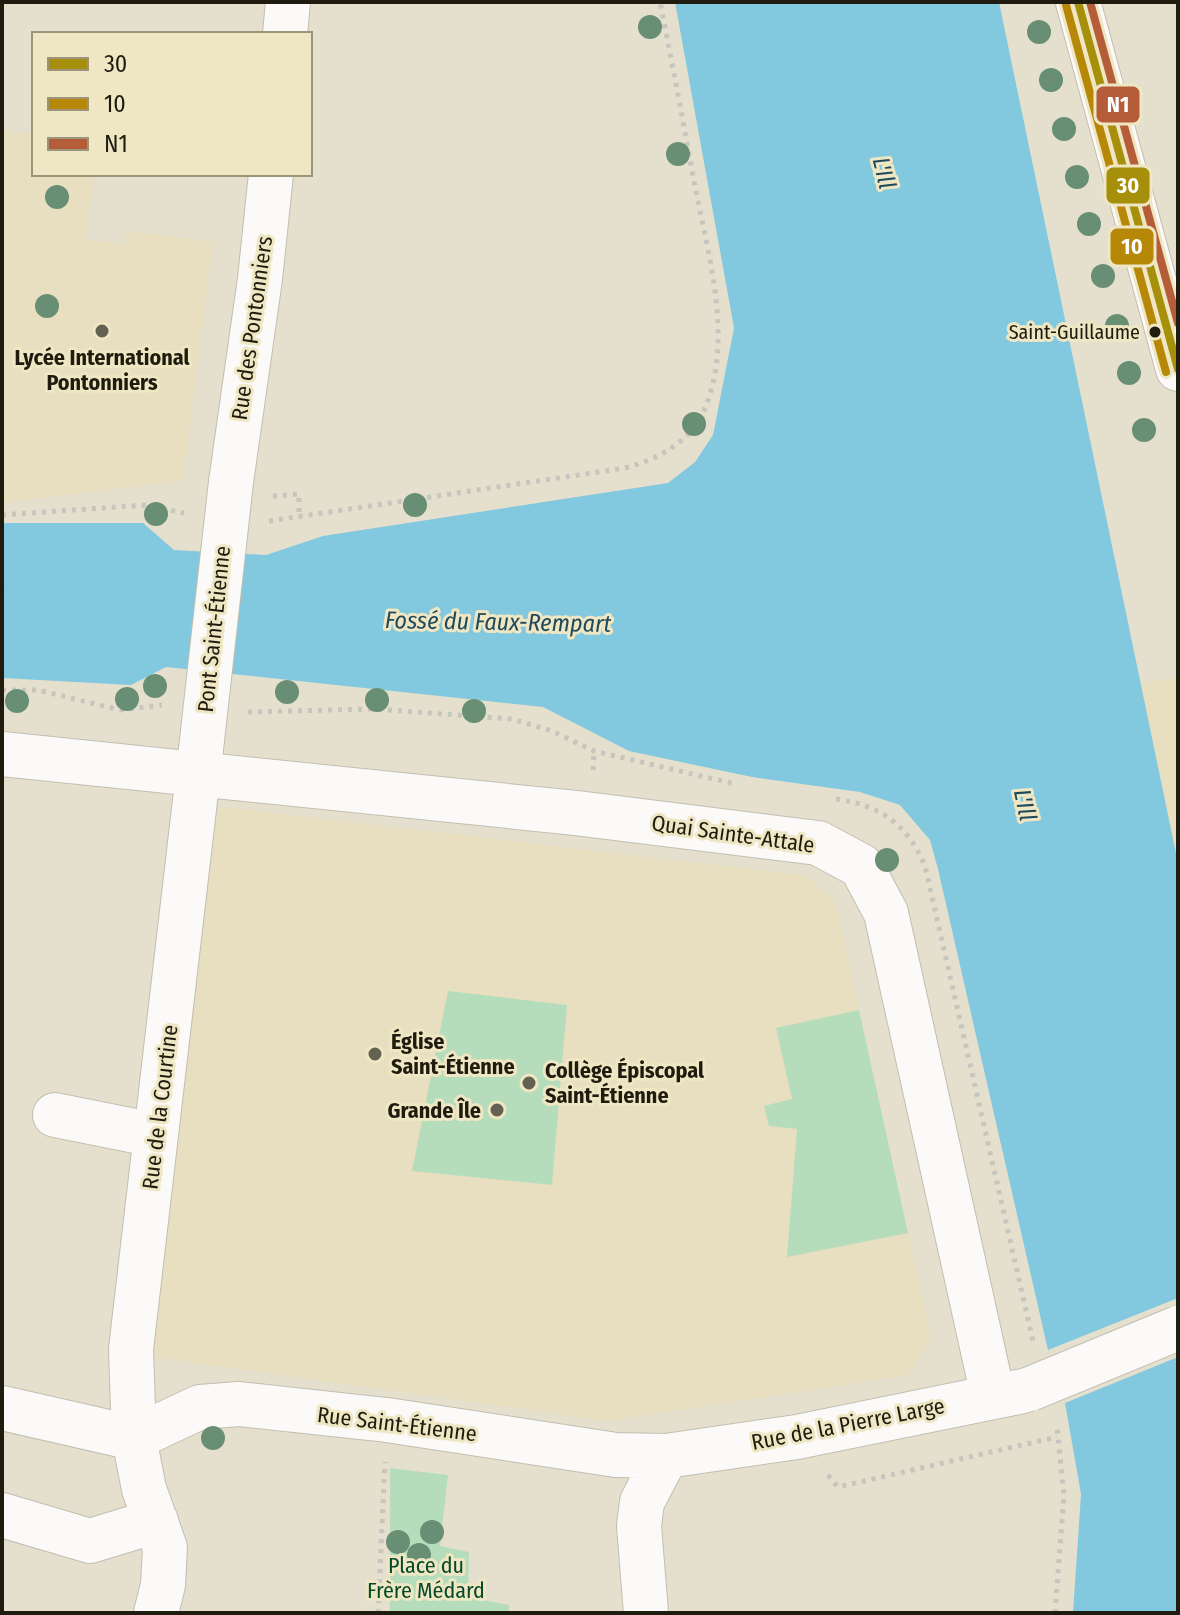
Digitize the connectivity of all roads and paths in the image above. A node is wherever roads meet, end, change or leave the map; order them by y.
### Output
1 (660, 2) edge
2 (1078, 2) edge
3 (271, 176) edge
4 (1178, 369) edge
5 (231, 482) joint
6 (287, 495) dead end
7 (2, 515) edge
8 (192, 515) dead end
9 (299, 516) junction
10 (263, 522) dead end
11 (2, 690) edge
12 (170, 704) dead end
13 (240, 712) dead end
14 (512, 719) dead end
15 (594, 751) dead end
16 (2, 754) edge
17 (200, 763) junction
18 (592, 775) dead end
19 (55, 1115) dead end
20 (155, 1135) junction
21 (1178, 1328) edge
22 (1026, 1401) junction
23 (2, 1408) edge
24 (387, 1420) junction
25 (797, 1437) junction
26 (1057, 1437) junction
27 (134, 1438) junction
28 (666, 1456) junction
29 (2, 1515) edge
30 (156, 1521) junction
31 (156, 1613) edge
32 (378, 1613) edge
33 (646, 1613) edge
34 (1055, 1613) edge

1 - 9 path
2 - 4 street
3 - 5 street, Rue des Pontonniers
5 - 17 street, Pont Saint-Étienne, bridge
6 - 9 path
7 - 8 path
9 - 10 path
11 - 12 path
13 - 14 path
15 - 18 path
16 - 17 street, Quai Sainte-Attale
17 - 20 street, Rue de la Courtine
17 - 22 street, Quai Sainte-Attale
19 - 20 street
20 - 27 street, Rue de la Courtine
21 - 22 street, Rue de la Pierre Large, bridge
22 - 25 street, Rue de la Pierre Large
22 - 26 path
23 - 27 street
24 - 27 street, Rue Saint-Étienne
24 - 28 street, Rue Saint-Étienne
24 - 32 path
25 - 26 path
25 - 28 street, Rue de la Pierre Large
26 - 34 path
27 - 30 street, Rue de la Courtine
28 - 33 street
29 - 30 street
30 - 31 street, Rue de la Courtine

